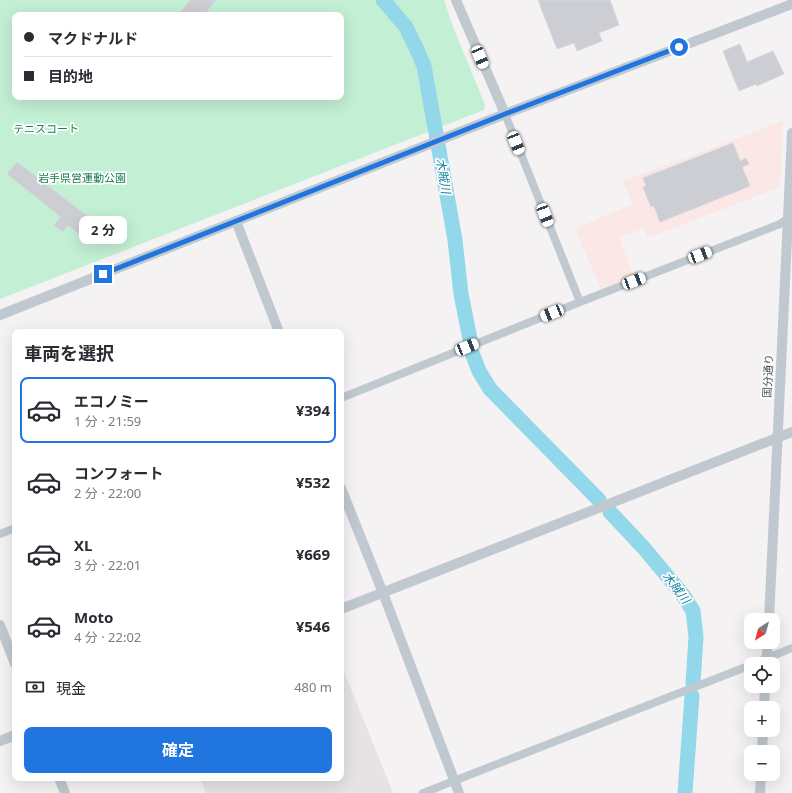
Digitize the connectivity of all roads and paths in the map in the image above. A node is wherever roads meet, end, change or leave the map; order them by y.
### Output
1 (456, 0) edge
2 (792, 4) edge
3 (505, 114) junction
4 (792, 133) edge
5 (790, 216) edge
6 (236, 221) junction
7 (580, 302) junction
8 (0, 315) edge
9 (278, 329) edge
10 (344, 397) edge
11 (792, 432) edge
12 (778, 438) junction
13 (344, 496) edge
14 (12, 529) edge
15 (0, 534) edge
16 (383, 593) junction
17 (344, 608) edge
18 (769, 613) edge
19 (0, 625) edge
20 (792, 648) edge
21 (12, 656) edge
22 (775, 657) edge
23 (744, 667) edge
24 (12, 736) edge
25 (0, 741) edge
26 (61, 781) edge
27 (454, 781) junction
28 (761, 781) edge
29 (65, 793) edge
30 (423, 793) edge
31 (459, 793) edge
32 (760, 793) edge

1 - 3 street
2 - 3 street
3 - 6 street
3 - 7 street
4 - 5 street, 国分通り
5 - 7 street
5 - 12 street, 国分通り
6 - 8 street
6 - 9 street
7 - 10 street
11 - 12 street
12 - 16 street
12 - 18 street, 国分通り
13 - 16 street
14 - 15 street
16 - 17 street
16 - 27 street
19 - 21 street
20 - 22 street
23 - 27 street
24 - 25 street
26 - 29 street
27 - 30 street
27 - 31 street
28 - 32 street

